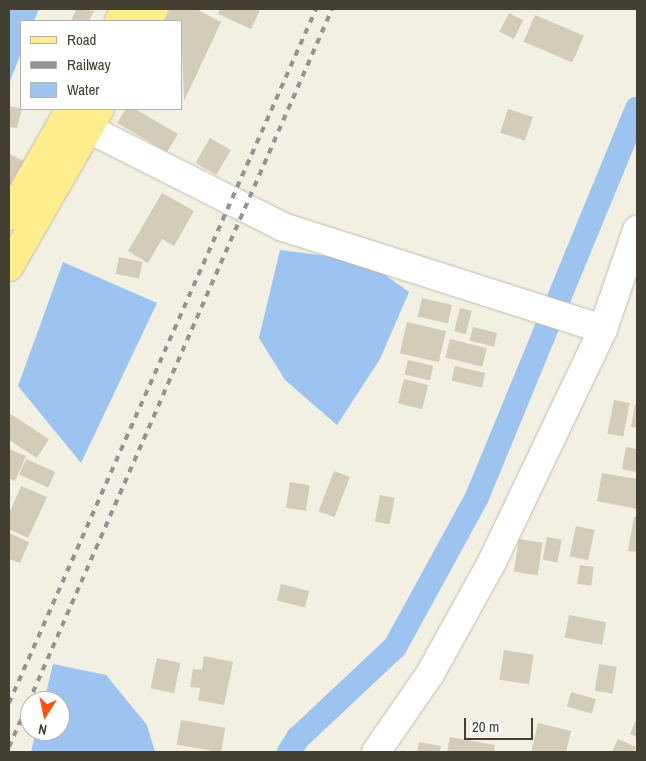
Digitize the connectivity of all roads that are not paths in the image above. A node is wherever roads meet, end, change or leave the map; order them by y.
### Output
1 (126, 9) edge
2 (154, 9) edge
3 (120, 20) edge
4 (148, 20) edge
5 (69, 110) edge
6 (95, 119) edge
7 (9, 216) edge
8 (637, 230) edge
9 (9, 267) edge
10 (598, 328) junction
11 (376, 752) edge

1 - 3 main road
2 - 4 main road
5 - 7 main road
6 - 9 main road
6 - 10 street
8 - 10 street
10 - 11 street

